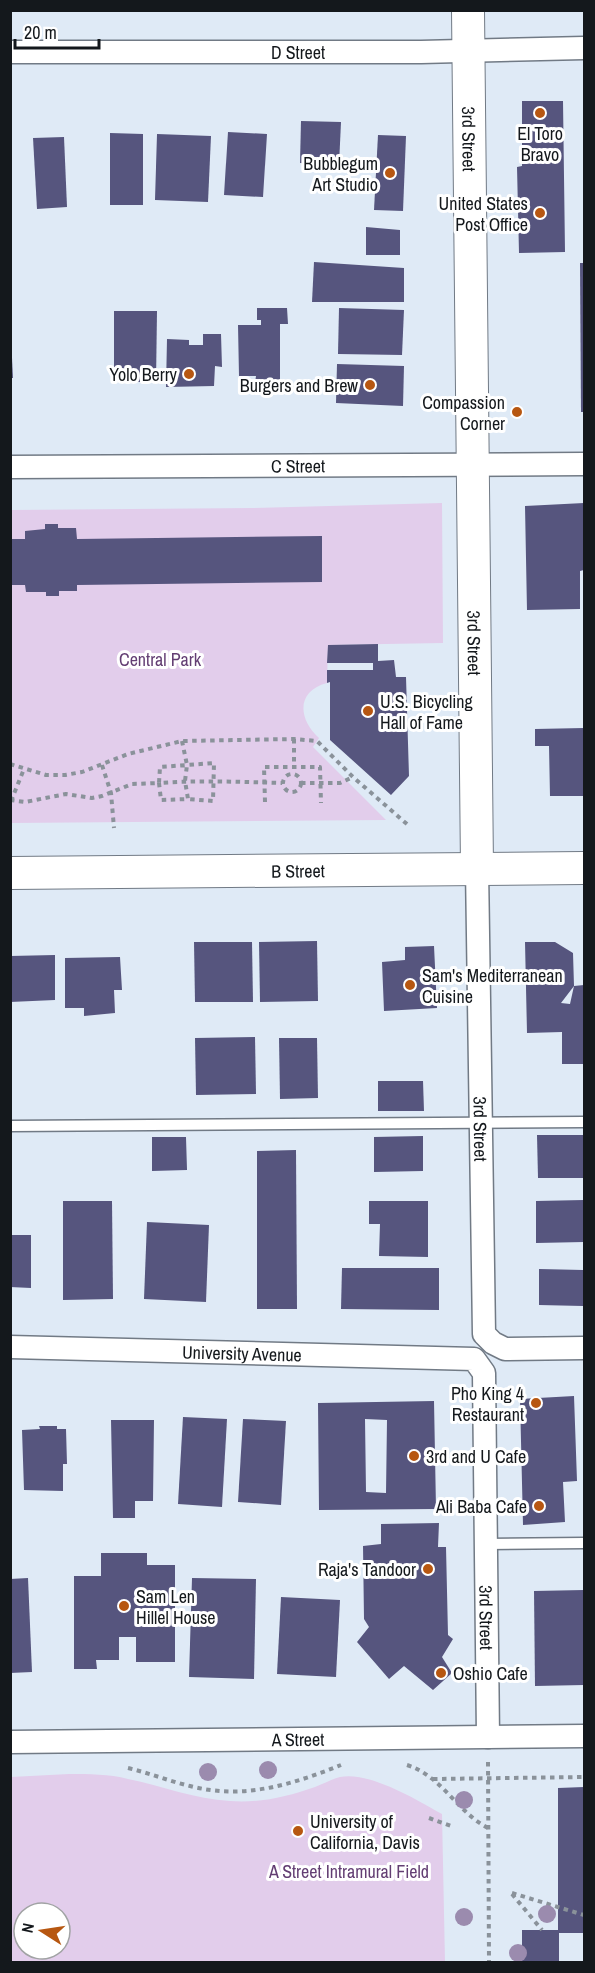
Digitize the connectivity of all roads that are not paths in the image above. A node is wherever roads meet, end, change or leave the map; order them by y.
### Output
1 (468, 10) edge
2 (585, 48) edge
3 (468, 51) junction
4 (10, 52) edge
5 (473, 464) junction
6 (585, 464) edge
7 (10, 467) edge
8 (477, 868) junction
9 (585, 868) edge
10 (10, 873) edge
11 (482, 1122) junction
12 (585, 1122) edge
13 (10, 1126) edge
14 (10, 1347) edge
15 (585, 1348) edge
16 (474, 1359) joint
17 (585, 1543) edge
18 (486, 1544) junction
19 (585, 1736) edge
20 (488, 1737) junction
21 (10, 1742) edge

1 - 3 street, 3rd Street
2 - 3 street, D Street
3 - 4 street, D Street
3 - 5 street, 3rd Street
5 - 6 street, C Street
5 - 7 street, C Street
5 - 8 street, 3rd Street
8 - 9 street, B Street
8 - 10 street, B Street
8 - 11 street, 3rd Street
11 - 12 lane
11 - 13 lane
11 - 15 street, 3rd Street
14 - 16 street, University Avenue
16 - 18 street, 3rd Street
17 - 18 lane
18 - 20 street, 3rd Street
19 - 20 street, A Street
20 - 21 street, A Street

